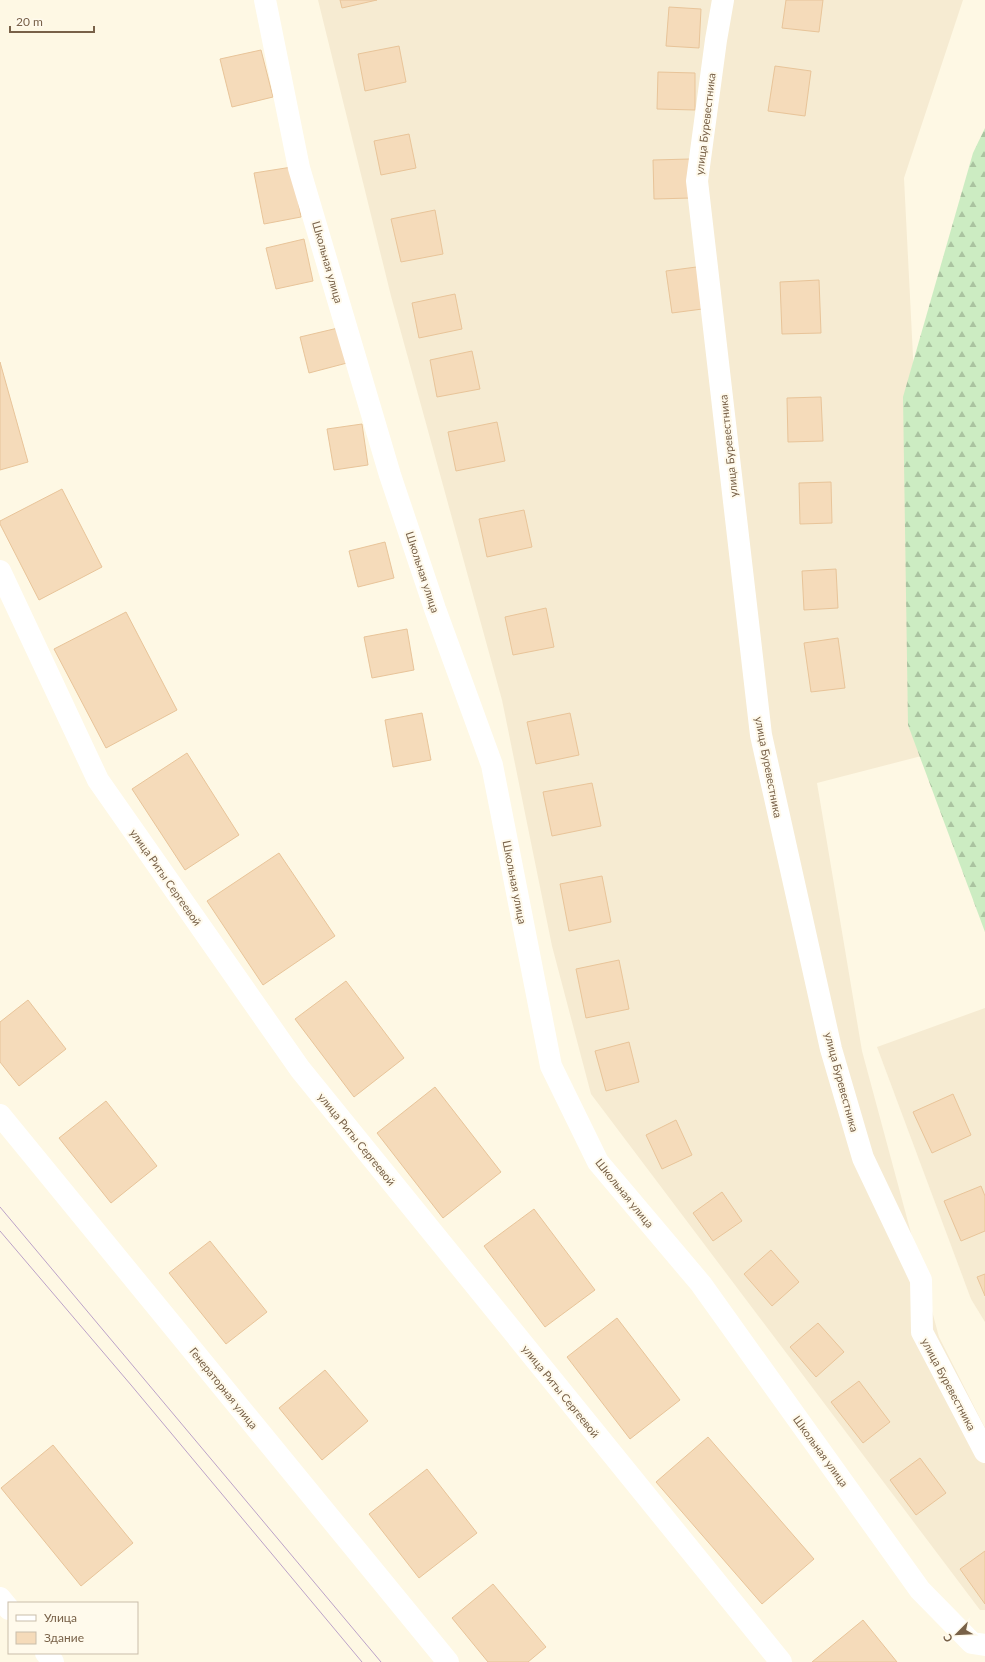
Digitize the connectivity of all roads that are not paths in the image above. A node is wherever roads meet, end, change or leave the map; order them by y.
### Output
1 (265, 0) edge
2 (723, 0) edge
3 (0, 571) edge
4 (0, 1115) edge
5 (985, 1452) edge
6 (0, 1598) edge
7 (8, 1608) edge
8 (985, 1645) edge
9 (47, 1654) edge
10 (53, 1662) edge
11 (448, 1662) edge
12 (781, 1662) edge

1 - 8 street, Школьная улица
2 - 5 street, улица Буревестника
3 - 12 street, улица Риты Сергеевой
4 - 11 street, Генераторная улица
6 - 7 street
9 - 10 street

